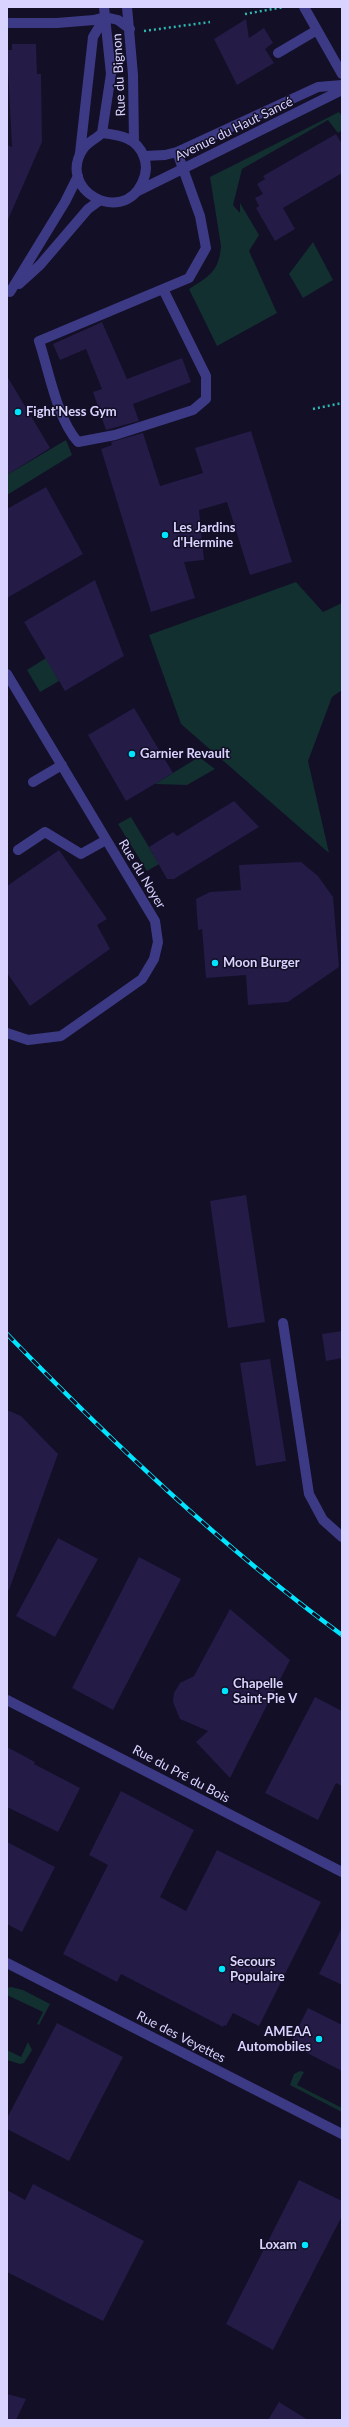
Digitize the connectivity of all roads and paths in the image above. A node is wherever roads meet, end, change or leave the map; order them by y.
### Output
1 (127, 7) edge
2 (284, 7) edge
3 (304, 7) edge
4 (105, 12) edge
5 (245, 14) dead end
6 (210, 22) dead end
7 (7, 23) edge
8 (317, 30) junction
9 (130, 31) junction
10 (278, 53) dead end
11 (342, 74) edge
12 (342, 85) edge
13 (342, 90) edge
14 (102, 133) junction
15 (134, 142) junction
16 (177, 152) junction
17 (80, 156) junction
18 (144, 156) junction
19 (184, 168) junction
20 (78, 176) junction
21 (138, 191) junction
22 (99, 200) junction
23 (163, 289) junction
24 (8, 294) edge
25 (342, 403) edge
26 (313, 409) dead end
27 (7, 674) edge
28 (62, 765) junction
29 (32, 782) dead end
30 (106, 840) junction
31 (18, 850) dead end
32 (7, 1033) edge
33 (283, 1323) dead end
34 (342, 1537) edge
35 (7, 1700) edge
36 (342, 1872) edge
37 (7, 1963) edge
38 (342, 2134) edge

1 - 9 street, Rue du Bignon
2 - 5 path
3 - 8 street
4 - 7 street
4 - 9 street
4 - 14 street, Rue du Bignon
4 - 17 street
6 - 9 path
8 - 10 street
8 - 11 street
9 - 15 street, Rue du Bignon
12 - 16 street, Avenue du Haut Sancé
13 - 19 street, Avenue du Haut Sancé
14 - 15 street
14 - 17 street
15 - 18 street
16 - 18 street, Avenue du Haut Sancé
16 - 19 street
17 - 20 street
18 - 21 street
19 - 21 street, Avenue du Haut Sancé
19 - 23 street
20 - 22 street
20 - 24 street
21 - 22 street
22 - 24 street
23 - 23 street
25 - 26 path
27 - 28 street, Rue du Noyer
28 - 29 street
28 - 30 street, Rue du Noyer
30 - 31 street
30 - 32 street, Rue du Noyer
33 - 34 street
35 - 36 street, Rue du Pré du Bois
37 - 38 street, Rue des Veyettes

